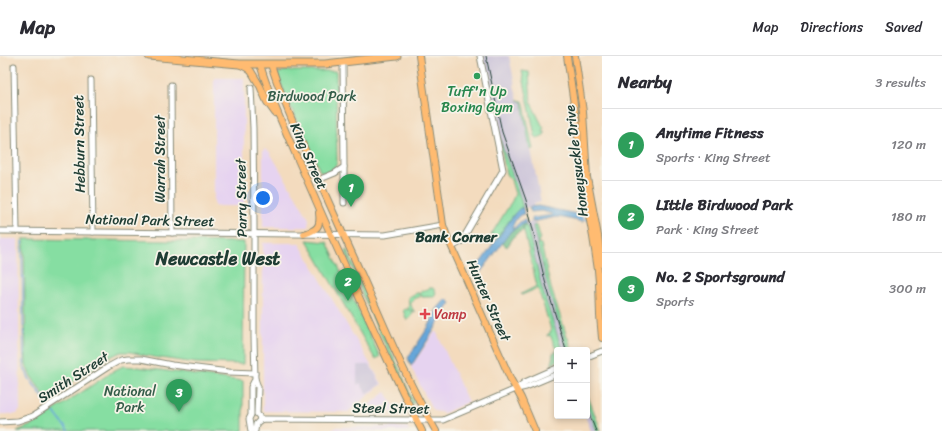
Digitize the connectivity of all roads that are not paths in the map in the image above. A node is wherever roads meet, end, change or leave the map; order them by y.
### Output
1 (149, 56) edge
2 (258, 56) edge
3 (270, 56) edge
4 (397, 56) edge
5 (419, 56) edge
6 (480, 56) edge
7 (567, 56) edge
8 (575, 56) edge
9 (343, 62) junction
10 (239, 64) junction
11 (260, 64) junction
12 (271, 64) junction
13 (14, 66) dead end
14 (90, 80) dead end
15 (172, 85) dead end
16 (251, 88) dead end
17 (280, 119) junction
18 (344, 167) junction
19 (318, 180) junction
20 (344, 203) dead end
21 (318, 207) junction
22 (592, 215) junction
23 (443, 225) junction
24 (594, 228) junction
25 (0, 231) edge
26 (17, 231) junction
27 (93, 232) junction
28 (172, 233) junction
29 (254, 234) junction
30 (304, 234) junction
31 (331, 234) junction
32 (344, 235) junction
33 (452, 246) junction
34 (602, 264) edge
35 (602, 338) edge
36 (602, 351) edge
37 (590, 356) edge
38 (554, 369) edge
39 (255, 373) junction
40 (554, 375) edge
41 (255, 379) junction
42 (516, 389) junction
43 (257, 414) junction
44 (251, 415) junction
45 (417, 420) junction
46 (429, 420) junction
47 (0, 422) edge
48 (250, 422) junction
49 (258, 422) junction
50 (251, 431) edge
51 (255, 431) edge
52 (422, 431) edge
53 (436, 431) edge
54 (535, 431) edge

1 - 10 highway
2 - 11 highway
3 - 12 highway
4 - 9 highway
5 - 23 main road, Hunter Street
6 - 33 street
7 - 22 main road, Honeysuckle Drive
8 - 22 main road, Honeysuckle Drive
9 - 12 highway
9 - 18 street, King Street
10 - 11 highway
10 - 17 main road
11 - 12 highway
11 - 17 main road, King Street
12 - 19 main road, King Street
13 - 26 street
14 - 27 street, Hebburn Street
15 - 28 street, Warrah Street
16 - 29 street, Parry Street
17 - 21 main road, King Street
18 - 19 street, King Street
18 - 20 street, King Street
19 - 32 main road, King Street
21 - 30 main road
21 - 31 main road, King Street
22 - 24 main road, Honeysuckle Drive
23 - 32 street, National Park Street
23 - 33 main road, Hunter Street
24 - 34 main road, Honeysuckle Drive
24 - 35 main road, Honeysuckle Drive
25 - 26 street, National Park Street
26 - 27 street, National Park Street
27 - 28 street, National Park Street
28 - 29 street, National Park Street
29 - 30 street, National Park Street
29 - 39 street, Parry Street
30 - 31 street, National Park Street
31 - 32 street, National Park Street
31 - 45 main road, King Street
32 - 46 main road, King Street
33 - 42 main road, Hunter Street
36 - 37 street
38 - 42 street, Steel Street
39 - 41 street, Parry Street
39 - 47 street, Smith Street
40 - 42 street, Steel Street
41 - 43 street, Parry Street
41 - 44 street, Parry Street
42 - 46 street, Steel Street
42 - 54 main road, Hunter Street
43 - 44 street
43 - 49 street, Parry Street
44 - 48 street, Parry Street
45 - 46 street, Steel Street
45 - 49 street, Steel Street
45 - 52 main road, King Street
46 - 53 main road, King Street
48 - 49 street
48 - 50 street, Parry Street
49 - 51 street

